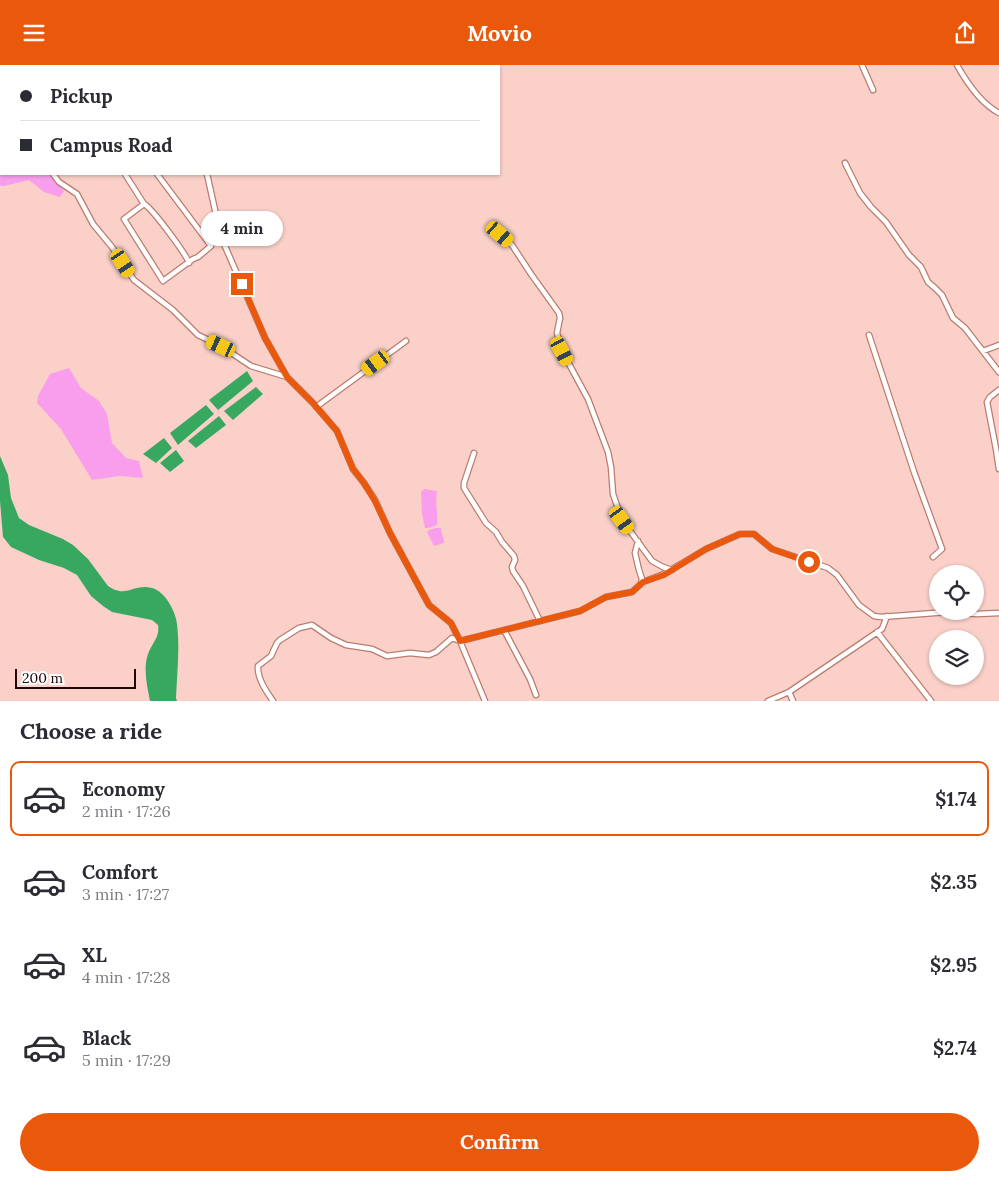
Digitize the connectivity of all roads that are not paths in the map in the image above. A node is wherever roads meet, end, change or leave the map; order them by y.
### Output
1 (862, 65) edge
2 (957, 65) edge
3 (874, 90) dead end
4 (999, 113) edge
5 (845, 163) dead end
6 (54, 175) edge
7 (126, 175) edge
8 (158, 175) edge
9 (207, 175) edge
10 (144, 204) junction
11 (492, 227) dead end
12 (189, 263) junction
13 (868, 335) dead end
14 (406, 341) dead end
15 (999, 345) edge
16 (983, 351) junction
17 (999, 372) edge
18 (287, 377) junction
19 (999, 390) edge
20 (316, 407) junction
21 (474, 453) dead end
22 (999, 469) edge
23 (638, 541) junction
24 (933, 557) dead end
25 (672, 569) junction
26 (641, 584) junction
27 (999, 613) edge
28 (887, 616) junction
29 (540, 621) junction
30 (504, 630) junction
31 (876, 633) junction
32 (460, 641) junction
33 (789, 692) junction
34 (536, 695) dead end
35 (273, 701) edge
36 (485, 701) edge
37 (768, 701) edge
38 (793, 701) edge
39 (931, 701) edge

1 - 3 street
2 - 4 street
5 - 16 street
6 - 18 street
7 - 10 street
8 - 12 street
9 - 18 street
10 - 12 street
10 - 12 street
11 - 23 street
13 - 24 street
14 - 20 street
15 - 16 street
16 - 17 street
18 - 20 street
19 - 22 street
20 - 32 street
21 - 29 street
23 - 25 street
23 - 26 street
25 - 26 street
25 - 28 street
26 - 29 street
27 - 28 street
28 - 31 street
29 - 30 street
30 - 32 street
30 - 34 street
31 - 33 street
31 - 39 street
32 - 35 street
32 - 36 street
33 - 37 street
33 - 38 street

